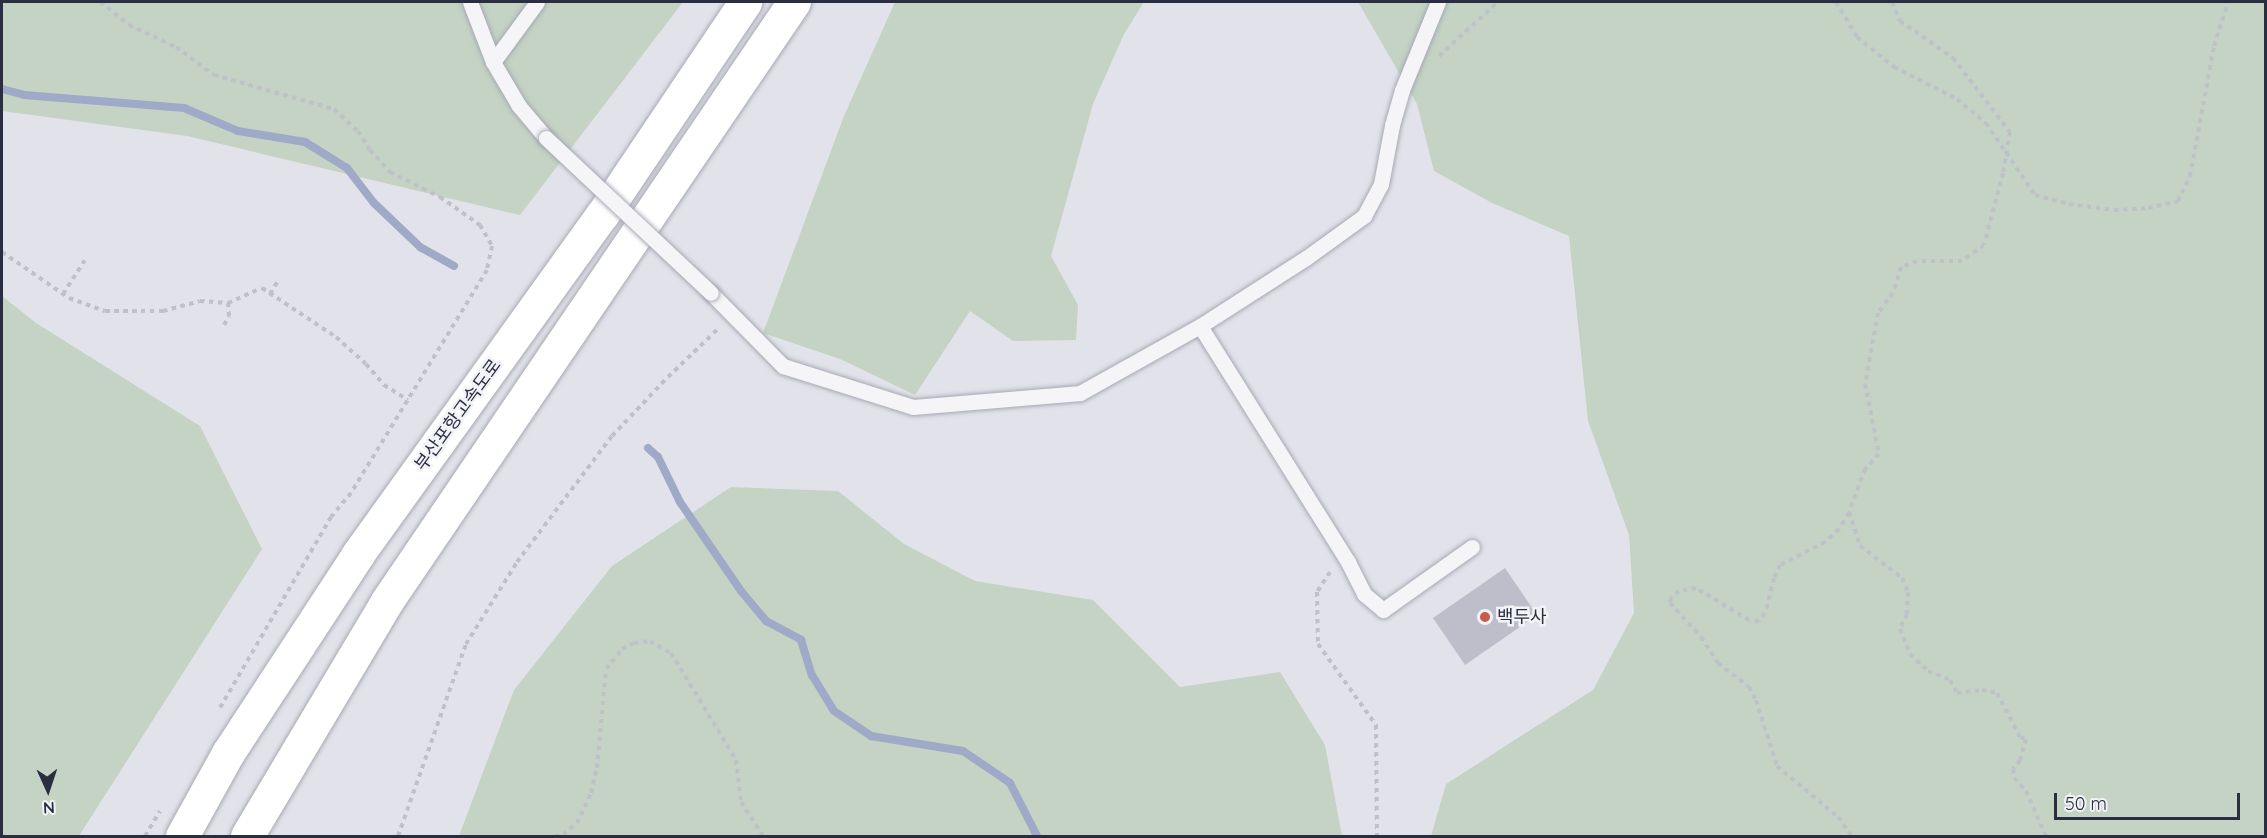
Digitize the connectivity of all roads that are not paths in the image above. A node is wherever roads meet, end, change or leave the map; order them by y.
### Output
1 (470, 2) edge
2 (537, 2) edge
3 (745, 2) edge
4 (794, 2) edge
5 (1438, 2) edge
6 (493, 62) junction
7 (1200, 326) junction
8 (1472, 548) dead end
9 (182, 837) edge
10 (247, 837) edge

1 - 6 lane
2 - 6 lane
3 - 9 highway, 부산포항고속도로
4 - 10 highway
5 - 7 lane
6 - 7 lane, bridge
7 - 8 lane

